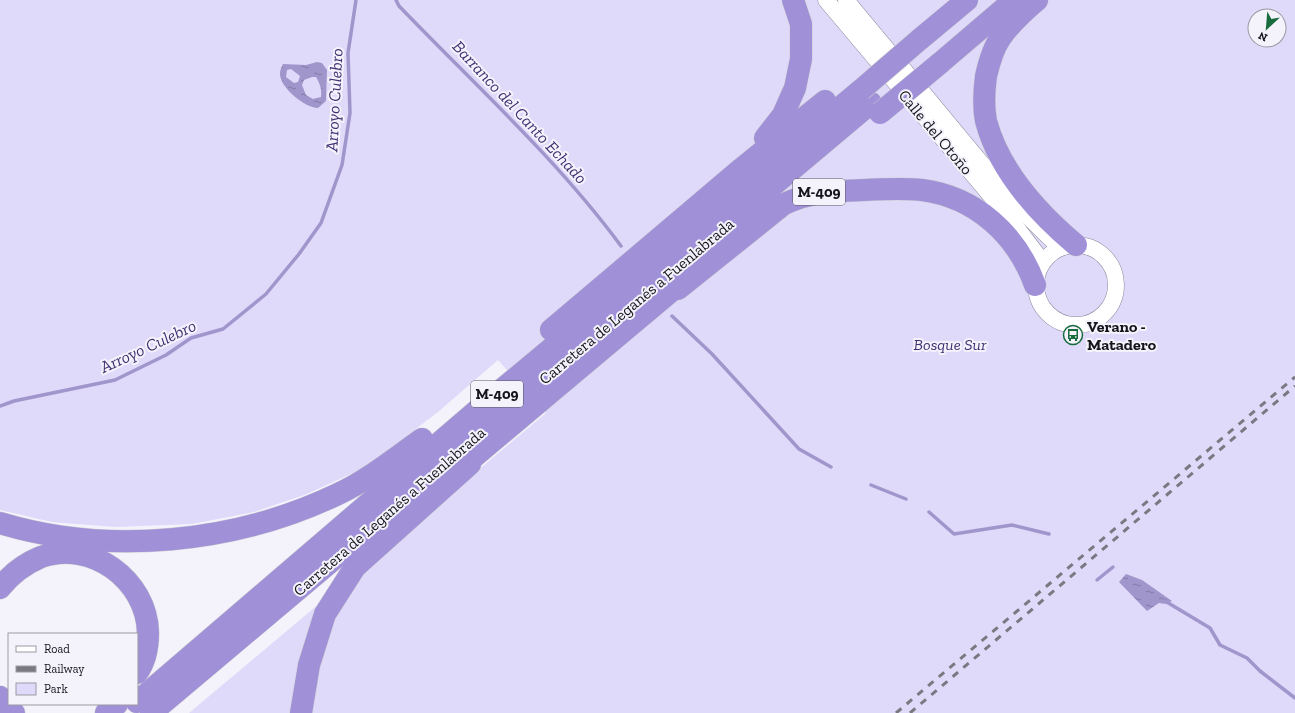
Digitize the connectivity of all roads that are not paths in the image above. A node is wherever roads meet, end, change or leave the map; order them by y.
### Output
1 (793, 0) edge
2 (826, 0) edge
3 (846, 0) edge
4 (945, 0) edge
5 (967, 0) edge
6 (994, 0) edge
7 (1014, 0) edge
8 (1037, 0) edge
9 (925, 47) junction
10 (866, 97) junction
11 (741, 169) junction
12 (1068, 246) junction
13 (1037, 276) junction
14 (612, 343) junction
15 (502, 435) junction
16 (422, 439) junction
17 (0, 523) edge
18 (0, 588) edge
19 (138, 670) edge
20 (138, 686) edge
21 (0, 687) edge
22 (0, 697) edge
23 (8, 700) edge
24 (138, 701) edge
25 (109, 705) edge
26 (116, 705) edge
27 (133, 705) edge
28 (0, 707) edge
29 (5, 713) edge
30 (15, 713) edge
31 (100, 713) edge
32 (106, 713) edge
33 (124, 713) edge
34 (151, 713) edge
35 (173, 713) edge
36 (301, 713) edge

1 - 11 highway, M-409
2 - 13 street, Calle del Otoño
3 - 12 street, Calle del Otoño
4 - 9 highway, M-409
5 - 9 highway, M-409
6 - 9 highway, Carretera de Leganés a Fuenlabrada / M-409
7 - 9 highway, M-409
8 - 12 highway
9 - 10 highway, Carretera de Leganés a Fuenlabrada / M-409, bridge
9 - 10 highway, M-409, bridge
10 - 11 highway, M-409
10 - 14 highway, M-409
10 - 24 highway, Carretera de Leganés a Fuenlabrada / M-409
10 - 34 highway, Carretera de Leganés a Fuenlabrada / M-409
11 - 16 highway, M-409
12 - 13 street
12 - 13 street
13 - 14 highway, M-409
14 - 15 highway, M-409
15 - 35 highway, M-409
15 - 36 highway
16 - 17 highway
16 - 20 highway, M-409
18 - 19 highway
21 - 23 highway
22 - 30 highway
25 - 31 highway
26 - 32 highway
27 - 33 highway
28 - 29 highway

